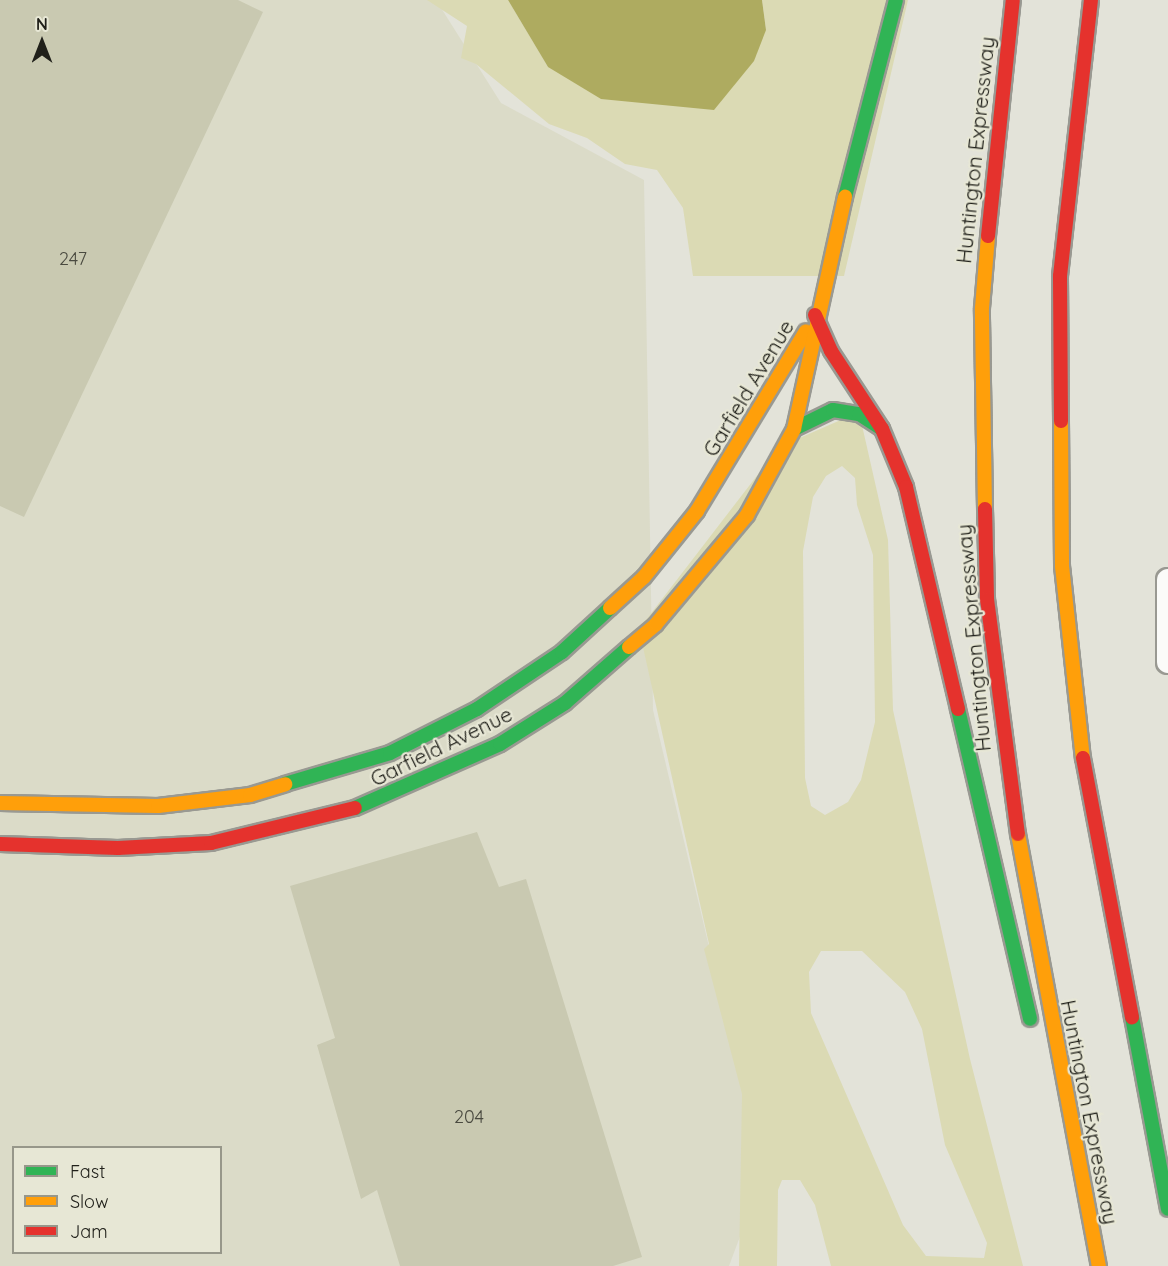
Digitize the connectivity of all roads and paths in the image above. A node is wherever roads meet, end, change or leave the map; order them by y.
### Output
1 (896, 0) edge
2 (1013, 0) edge
3 (1091, 0) edge
4 (815, 315) junction
5 (794, 429) junction
6 (882, 429) junction
7 (1168, 580) edge
8 (1168, 662) edge
9 (0, 803) edge
10 (0, 844) edge
11 (1034, 1032) dead end
12 (1047, 1076) dead end
13 (1086, 1197) junction
14 (1168, 1209) edge
15 (1099, 1266) edge

1 - 4 main road, Garfield Avenue
2 - 13 main road, Huntington Expressway
3 - 14 main road
4 - 5 main road, Garfield Avenue
4 - 6 main road
4 - 9 main road, Garfield Avenue
5 - 6 main road
5 - 10 main road, Garfield Avenue
6 - 11 main road
7 - 8 street
12 - 13 main road
13 - 15 main road, Huntington Expressway

